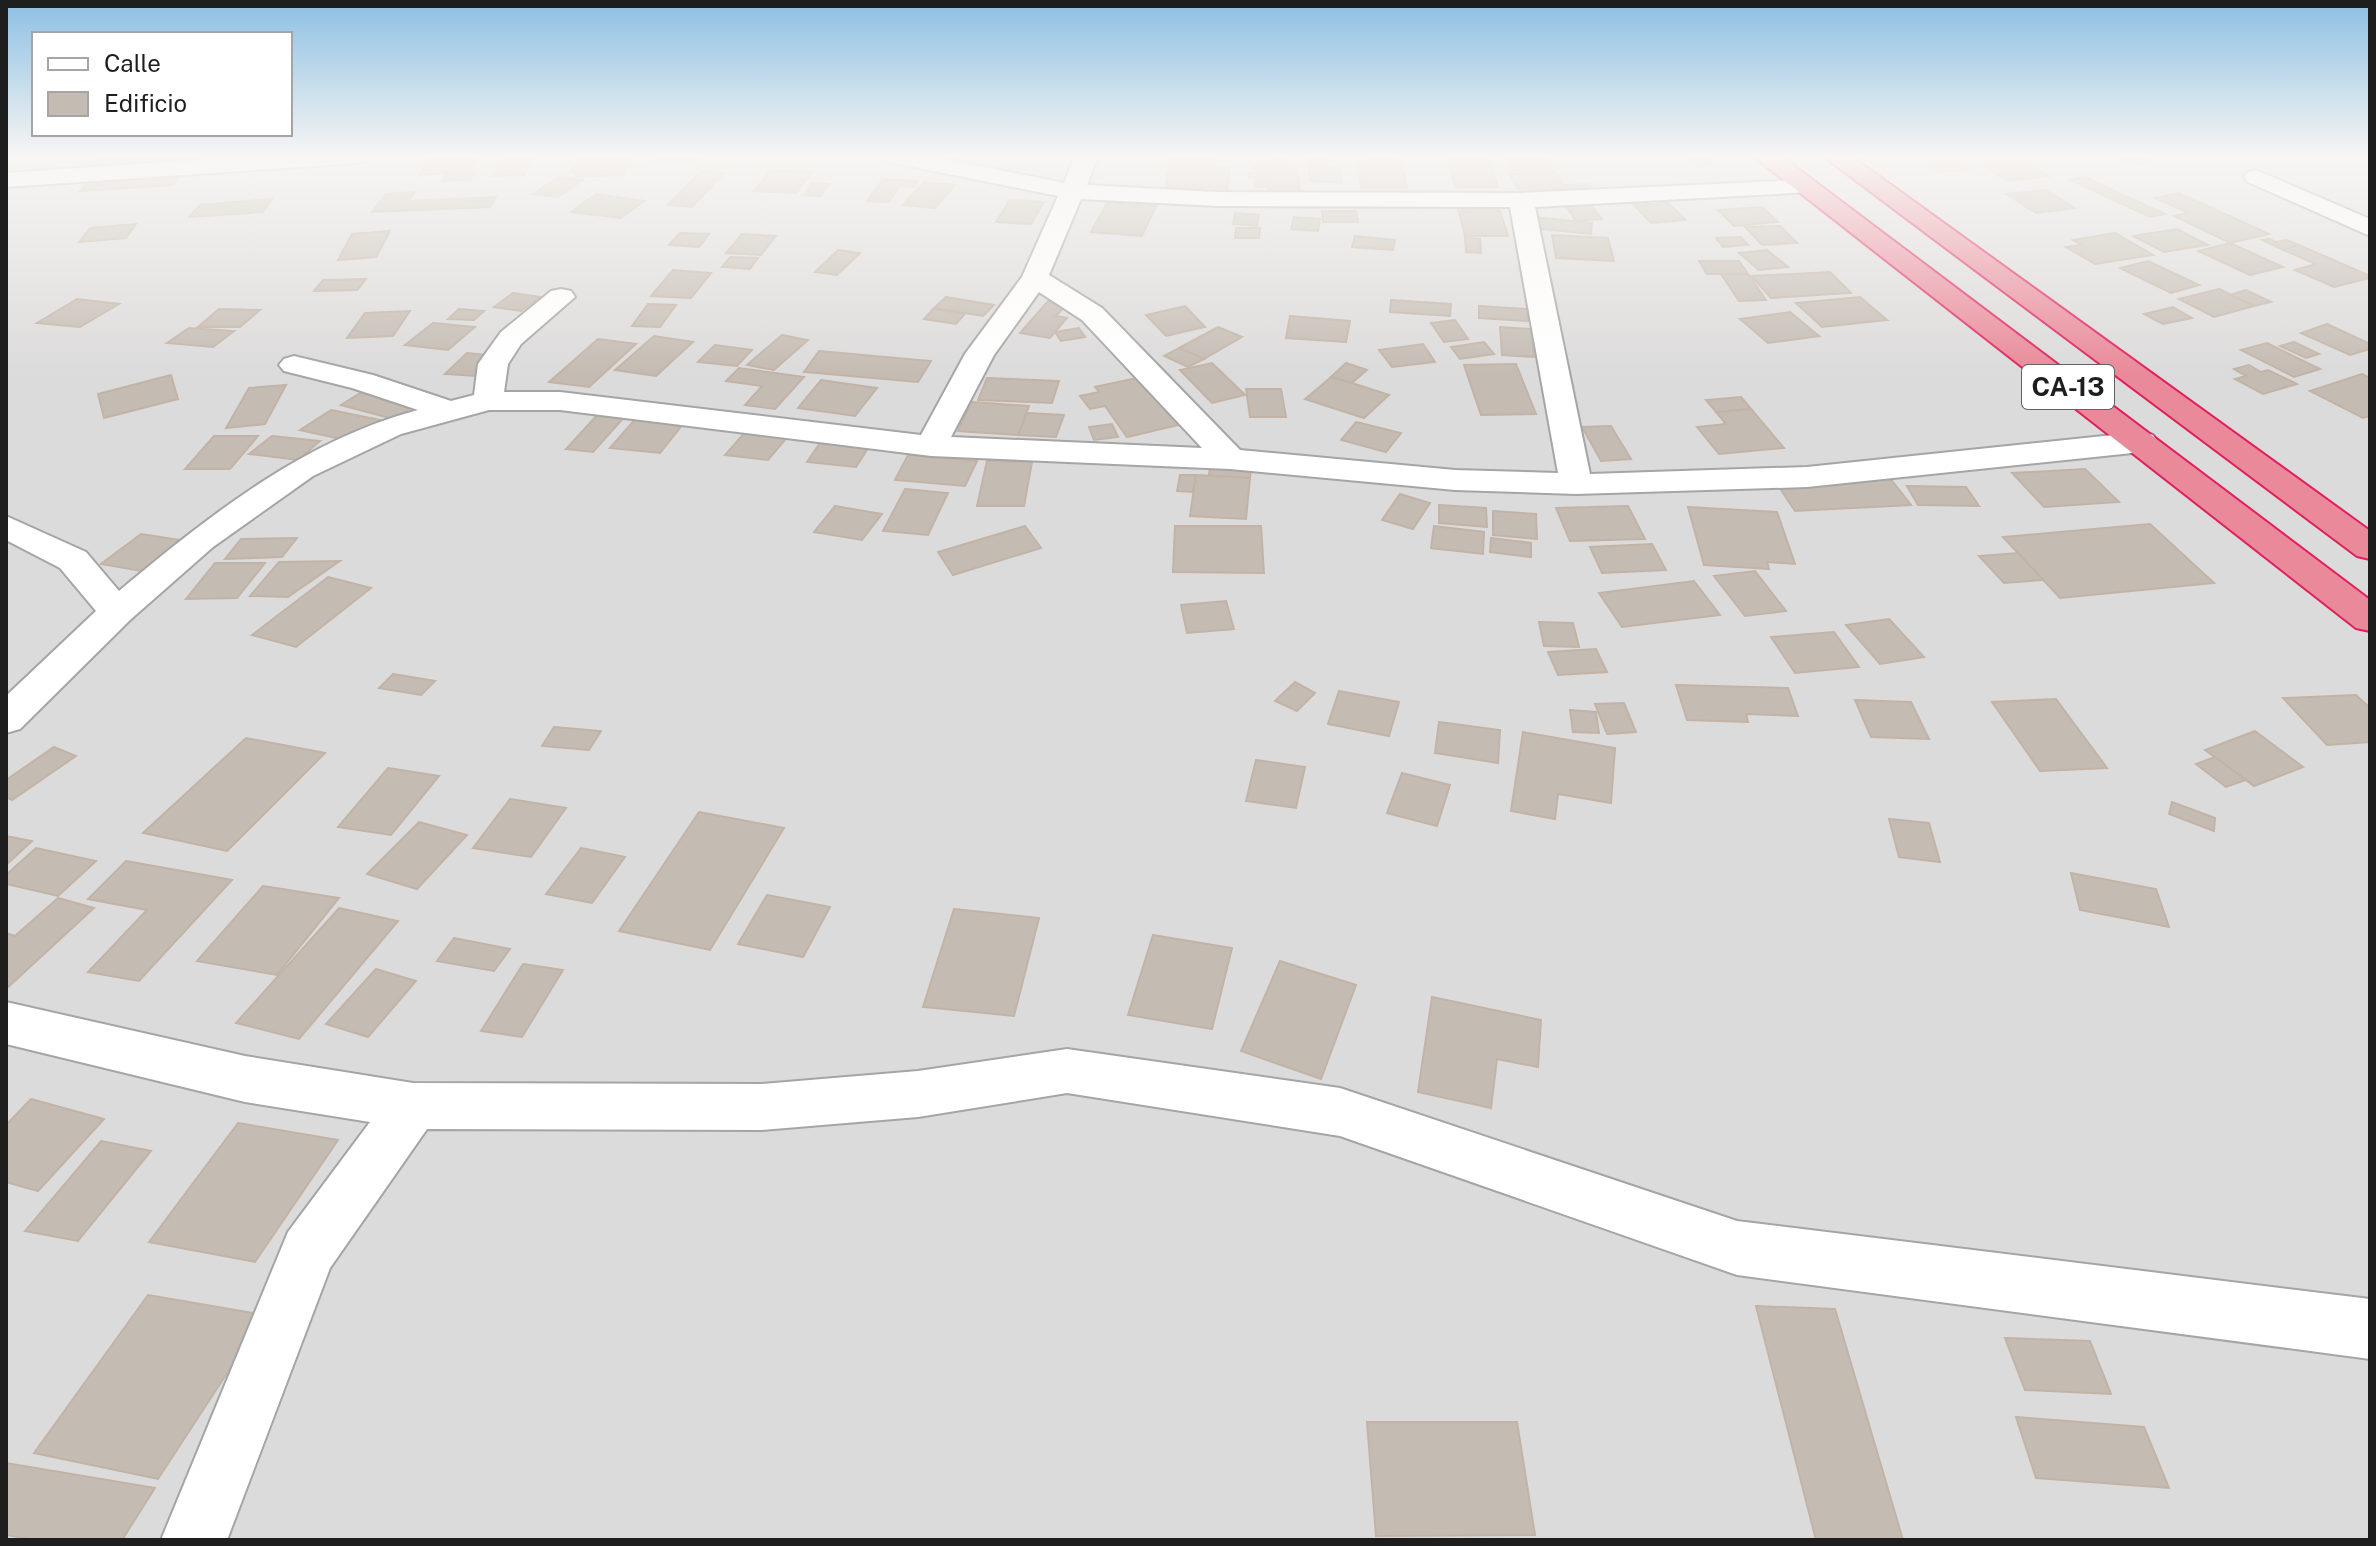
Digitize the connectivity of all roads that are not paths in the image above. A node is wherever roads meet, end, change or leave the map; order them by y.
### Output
1 (1055, 228) edge
2 (1526, 228) edge
3 (1857, 228) edge
4 (1933, 228) edge
5 (1035, 278) junction
6 (561, 297) dead end
7 (294, 365) dead end
8 (488, 401) junction
9 (447, 410) junction
10 (2142, 442) junction
11 (931, 446) junction
12 (1230, 459) junction
13 (1576, 484) junction
14 (6, 526) edge
15 (2370, 548) edge
16 (117, 612) junction
17 (2370, 619) edge
18 (6, 719) edge
19 (6, 1023) edge
20 (413, 1106) junction
21 (2370, 1329) edge
22 (194, 1540) edge

1 - 5 street
2 - 13 street
3 - 10 highway, CA-13
4 - 15 highway, CA-13
5 - 11 street
5 - 12 street
6 - 8 street
7 - 9 street
8 - 9 street
8 - 11 street
9 - 16 street
10 - 13 street
10 - 17 highway, CA-13
11 - 12 street
12 - 13 street
14 - 16 street
16 - 18 street
19 - 20 street
20 - 21 street
20 - 22 street

